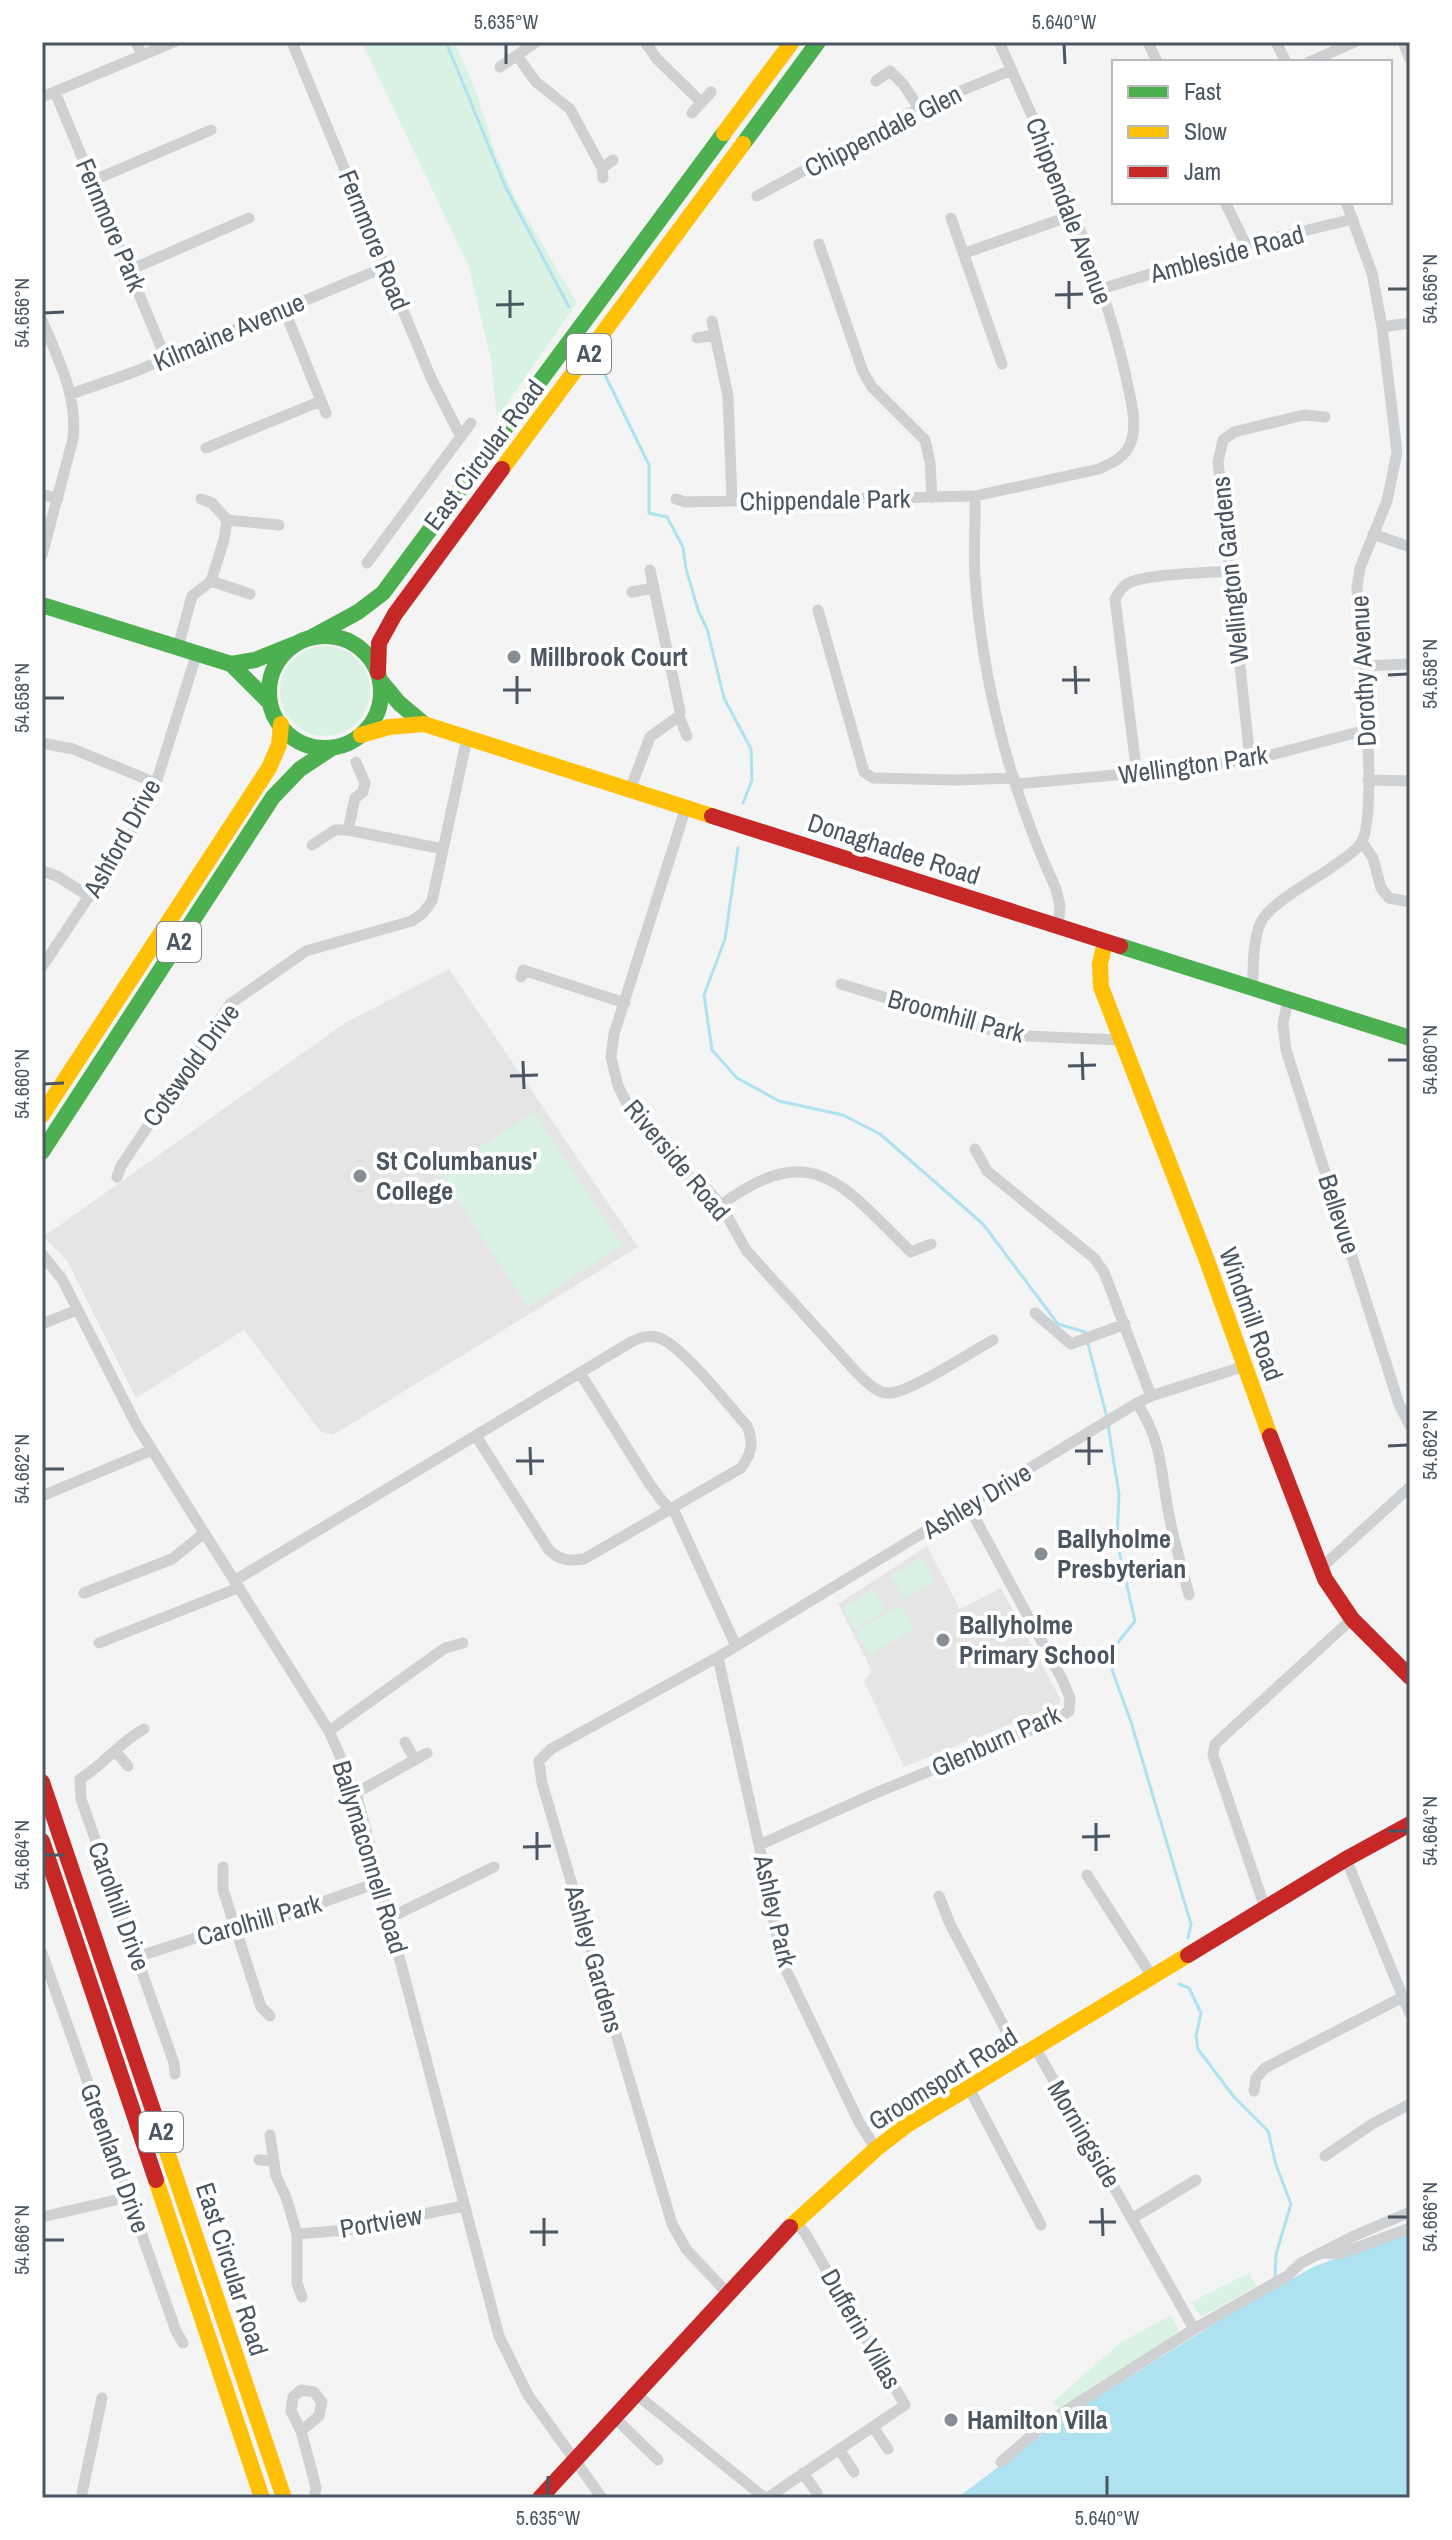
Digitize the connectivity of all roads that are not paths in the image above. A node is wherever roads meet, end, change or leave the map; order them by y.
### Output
1 (136, 42) edge
2 (174, 42) edge
3 (292, 42) edge
4 (536, 42) edge
5 (645, 42) edge
6 (792, 42) edge
7 (818, 42) edge
8 (999, 42) edge
9 (1276, 42) edge
10 (1355, 42) edge
11 (1403, 42) edge
12 (142, 55) junction
13 (518, 57) junction
14 (1410, 59) edge
15 (1285, 60) edge
16 (1314, 60) edge
17 (500, 67) dead end
18 (1012, 70) junction
19 (876, 81) dead end
20 (55, 92) junction
21 (711, 92) dead end
22 (42, 97) edge
23 (701, 102) junction
24 (919, 108) junction
25 (692, 113) dead end
26 (211, 130) dead end
27 (613, 160) dead end
28 (92, 181) junction
29 (757, 196) dead end
30 (1226, 204) edge
31 (1347, 204) edge
32 (1073, 215) junction
33 (249, 218) dead end
34 (951, 218) dead end
35 (1353, 219) junction
36 (819, 244) dead end
37 (1246, 245) junction
38 (965, 253) junction
39 (385, 267) junction
40 (130, 270) junction
41 (1101, 289) junction
42 (284, 309) junction
43 (42, 320) edge
44 (712, 321) dead end
45 (1410, 323) edge
46 (1382, 327) junction
47 (715, 335) junction
48 (697, 338) dead end
49 (166, 359) junction
50 (1002, 364) dead end
51 (71, 394) junction
52 (321, 401) junction
53 (326, 413) dead end
54 (1325, 417) dead end
55 (471, 423) dead end
56 (461, 437) junction
57 (206, 448) dead end
58 (42, 494) edge
59 (975, 496) junction
60 (932, 498) junction
61 (58, 499) junction
62 (201, 499) dead end
63 (676, 499) dead end
64 (732, 500) junction
65 (227, 520) junction
66 (279, 525) dead end
67 (1373, 534) junction
68 (1410, 547) edge
69 (42, 555) edge
70 (367, 563) dead end
71 (650, 570) dead end
72 (1229, 571) junction
73 (211, 581) junction
74 (653, 588) junction
75 (632, 592) dead end
76 (250, 594) dead end
77 (42, 605) edge
78 (818, 610) dead end
79 (302, 641) junction
80 (178, 647) junction
81 (197, 653) junction
82 (231, 664) junction
83 (1410, 664) edge
84 (1362, 666) junction
85 (379, 676) junction
86 (269, 702) junction
87 (679, 716) junction
88 (281, 724) junction
89 (424, 724) junction
90 (1366, 730) junction
91 (361, 735) junction
92 (687, 736) dead end
93 (467, 738) junction
94 (42, 743) edge
95 (332, 748) junction
96 (1250, 759) junction
97 (356, 762) dead end
98 (1137, 775) junction
99 (1368, 780) junction
100 (1015, 781) junction
101 (1410, 781) edge
102 (156, 783) junction
103 (630, 790) junction
104 (686, 807) junction
105 (348, 830) junction
106 (1362, 842) junction
107 (312, 845) dead end
108 (443, 849) junction
109 (42, 871) edge
110 (90, 897) junction
111 (1410, 902) edge
112 (1058, 927) junction
113 (1105, 942) junction
114 (42, 967) edge
115 (521, 977) dead end
116 (841, 984) dead end
117 (1252, 988) junction
118 (1288, 1000) junction
119 (625, 1003) junction
120 (1410, 1038) edge
121 (1120, 1040) junction
122 (42, 1115) edge
123 (43, 1146) edge
124 (975, 1149) dead end
125 (117, 1177) dead end
126 (721, 1205) junction
127 (931, 1244) dead end
128 (42, 1254) edge
129 (77, 1310) junction
130 (1035, 1313) dead end
131 (42, 1324) edge
132 (1125, 1324) junction
133 (993, 1340) dead end
134 (1245, 1366) junction
135 (580, 1373) junction
136 (1151, 1396) junction
137 (1137, 1403) junction
138 (1410, 1426) edge
139 (476, 1436) junction
140 (152, 1450) junction
141 (1410, 1487) edge
142 (42, 1496) edge
143 (666, 1506) junction
144 (969, 1507) junction
145 (203, 1534) junction
146 (1321, 1568) junction
147 (236, 1585) junction
148 (84, 1593) dead end
149 (1189, 1595) dead end
150 (1352, 1619) junction
151 (99, 1643) dead end
152 (463, 1643) dead end
153 (736, 1646) junction
154 (718, 1657) junction
155 (1410, 1677) edge
156 (144, 1729) dead end
157 (329, 1731) junction
158 (405, 1742) dead end
159 (115, 1751) junction
160 (427, 1753) dead end
161 (415, 1760) junction
162 (128, 1766) dead end
163 (42, 1782) edge
164 (356, 1793) junction
165 (1410, 1824) edge
166 (42, 1841) edge
167 (759, 1845) junction
168 (1346, 1859) junction
169 (223, 1867) dead end
170 (494, 1867) dead end
171 (1087, 1875) dead end
172 (379, 1882) junction
173 (939, 1896) dead end
174 (1265, 1908) junction
175 (389, 1918) junction
176 (236, 1929) junction
177 (42, 1953) edge
178 (137, 1957) junction
179 (45, 1974) edge
180 (1153, 1978) junction
181 (1403, 1997) junction
182 (1410, 2014) edge
183 (270, 2016) dead end
184 (1028, 2053) junction
185 (175, 2074) dead end
186 (969, 2088) junction
187 (1254, 2091) dead end
188 (1410, 2104) edge
189 (270, 2135) dead end
190 (876, 2149) junction
191 (1325, 2156) dead end
192 (259, 2160) dead end
193 (273, 2161) junction
194 (1196, 2180) dead end
195 (129, 2197) junction
196 (463, 2206) junction
197 (1410, 2212) edge
198 (42, 2217) edge
199 (1133, 2218) junction
200 (795, 2221) junction
201 (1041, 2225) dead end
202 (1410, 2228) edge
203 (297, 2234) junction
204 (1323, 2253) junction
205 (727, 2293) junction
206 (302, 2297) dead end
207 (1194, 2329) junction
208 (183, 2343) dead end
209 (637, 2395) junction
210 (102, 2398) dead end
211 (615, 2418) junction
212 (873, 2427) junction
213 (301, 2431) dead end
214 (839, 2449) junction
215 (888, 2449) dead end
216 (658, 2460) dead end
217 (575, 2461) junction
218 (1001, 2462) dead end
219 (854, 2472) dead end
220 (803, 2473) junction
221 (817, 2493) dead end
222 (81, 2498) edge
223 (262, 2498) edge
224 (284, 2498) edge
225 (314, 2498) edge
226 (540, 2498) edge
227 (602, 2498) edge
228 (766, 2498) edge

1 - 12 street
2 - 12 street
3 - 39 street, Fernmore Road
4 - 13 street
5 - 23 street
6 - 79 main road, East Circular Road / A2
7 - 85 main road, East Circular Road / A2
8 - 18 street, Chippendale Avenue
9 - 15 street
10 - 16 street
11 - 14 street
12 - 20 street
13 - 17 street
13 - 27 street
18 - 24 street, Chippendale Glen
18 - 32 street, Chippendale Avenue
19 - 24 street
20 - 22 street
20 - 28 street, Fernmore Park
21 - 23 street
23 - 25 street
24 - 29 street, Chippendale Glen
26 - 28 street
28 - 40 street, Fernmore Park
30 - 37 street
31 - 35 street, Dorothy Avenue
32 - 38 street
32 - 41 street, Chippendale Avenue
33 - 40 street
34 - 38 street
35 - 37 street, Ambleside Road
35 - 46 street, Dorothy Avenue
36 - 60 street
37 - 41 street, Ambleside Road
38 - 50 street
39 - 42 street, Kilmaine Avenue
39 - 56 street, Fernmore Road
40 - 49 street, Fernmore Park
41 - 59 street, Chippendale Avenue
42 - 49 street, Kilmaine Avenue
42 - 52 street
43 - 51 street
44 - 47 street
45 - 46 street
46 - 67 street, Dorothy Avenue
47 - 48 street
47 - 64 street
49 - 51 street, Kilmaine Avenue
51 - 61 street
52 - 53 street
52 - 57 street
54 - 72 street, Wellington Gardens
55 - 56 street
56 - 70 street
58 - 61 street
59 - 60 street, Chippendale Park
59 - 100 street
60 - 64 street, Chippendale Park
61 - 69 street
62 - 65 street
63 - 64 street, Chippendale Park
65 - 66 street
65 - 73 street
67 - 68 street
67 - 84 street, Dorothy Avenue
71 - 74 street
72 - 96 street, Wellington Gardens
72 - 98 street
73 - 76 street
73 - 80 street
74 - 75 street
74 - 87 street
77 - 80 main road
78 - 100 street, Wellington Park
79 - 82 main road
79 - 85 main road
79 - 86 main road, A2
80 - 81 main road
81 - 82 main road
81 - 102 street, Ashford Drive
82 - 86 main road
83 - 84 street
84 - 90 street, Dorothy Avenue
85 - 89 main road
85 - 91 main road, A2
86 - 88 main road
87 - 92 street
87 - 103 street
88 - 95 main road
88 - 122 main road, A2
89 - 91 main road, Donaghadee Road
89 - 93 main road, Donaghadee Road
90 - 96 street, Wellington Park
90 - 99 street, Dorothy Avenue
91 - 95 main road, A2
93 - 103 main road, Donaghadee Road
93 - 108 street, Cotswold Drive
94 - 102 street
95 - 123 main road, A2
96 - 98 street, Wellington Park
97 - 105 street
98 - 100 street, Wellington Park
99 - 101 street
99 - 106 street, Dorothy Avenue
100 - 112 street
102 - 110 street, Ashford Drive
103 - 104 main road, Donaghadee Road
104 - 112 main road, Donaghadee Road
104 - 119 street, Riverside Road
105 - 107 street
105 - 108 street
106 - 111 street
106 - 117 street
108 - 125 street, Cotswold Drive
109 - 110 street
110 - 114 street, Ashford Drive
112 - 113 main road, Donaghadee Road
113 - 117 main road, Donaghadee Road
113 - 121 main road, Windmill Road
115 - 119 street
116 - 121 street, Broomhill Park
117 - 118 main road, Donaghadee Road
118 - 120 main road, Donaghadee Road
118 - 138 street, Bellevue
119 - 126 street, Riverside Road
121 - 134 main road, Windmill Road
124 - 132 street
126 - 127 street
126 - 133 street, Riverside Road
128 - 129 street, Ballymaconnell Road
129 - 131 street
129 - 140 street, Ballymaconnell Road
130 - 132 street
132 - 136 street
134 - 136 street, Ashley Drive
134 - 146 main road, Windmill Road
135 - 139 street
135 - 143 street
135 - 143 street
136 - 137 street, Ashley Drive
137 - 144 street, Ashley Drive
137 - 149 street
139 - 143 street
139 - 147 street
140 - 142 street
140 - 145 street, Ballymaconnell Road
141 - 146 street
143 - 153 street
144 - 153 street, Ashley Drive
144 - 167 street, Glenburn Park
145 - 147 street, Ballymaconnell Road
145 - 148 street
146 - 150 main road, Windmill Road
147 - 151 street
147 - 157 street, Ballymaconnell Road
150 - 155 main road, Windmill Road
150 - 174 street
152 - 157 street
153 - 154 street, Ashley Drive
154 - 167 street, Ashley Park
154 - 205 street, Ashley Gardens
156 - 159 street, Carolhill Drive
157 - 164 street, Ballymaconnell Road
158 - 161 street
159 - 162 street
159 - 178 street, Carolhill Drive
160 - 161 street
161 - 164 street
163 - 224 main road, East Circular Road / A2
164 - 172 street, Ballymaconnell Road
165 - 168 main road, Groomsport Road
166 - 223 main road, East Circular Road / A2
167 - 190 street, Ashley Park
168 - 174 main road, Groomsport Road
168 - 181 street
169 - 176 street
170 - 175 street
171 - 180 street
172 - 175 street, Ballymaconnell Road
172 - 176 street, Carolhill Park
173 - 184 street, Morningside
174 - 180 main road, Groomsport Road
175 - 196 street, Ballymaconnell Road
176 - 178 street, Carolhill Park
176 - 183 street
177 - 179 street, Greenland Drive
178 - 185 street, Carolhill Drive
179 - 195 street, Greenland Drive
180 - 184 main road, Groomsport Road
181 - 182 street
181 - 187 street
184 - 186 main road, Groomsport Road
184 - 199 street, Morningside
186 - 190 main road, Groomsport Road
186 - 201 street
188 - 191 street
189 - 193 street
190 - 200 main road, Groomsport Road
192 - 193 street
193 - 203 street
194 - 199 street
195 - 198 street
195 - 208 street, Greenland Drive
196 - 203 street, Portview
196 - 217 street, Ballymaconnell Road
197 - 204 street
199 - 207 street, Morningside
200 - 205 main road, Groomsport Road
200 - 212 street, Dufferin Villas
202 - 204 street
203 - 206 street
204 - 207 street
205 - 209 main road, Groomsport Road
207 - 218 street
209 - 211 main road, Groomsport Road
209 - 228 street, Dufferin Villas
210 - 222 street
211 - 216 street
211 - 217 main road, Groomsport Road
212 - 214 street, Dufferin Villas
212 - 215 street, Dufferin Villas
213 - 225 street
214 - 219 street
214 - 220 street, Dufferin Villas
217 - 226 main road, Groomsport Road
217 - 227 street, Ballymaconnell Road
220 - 221 street
220 - 228 street, Dufferin Villas

